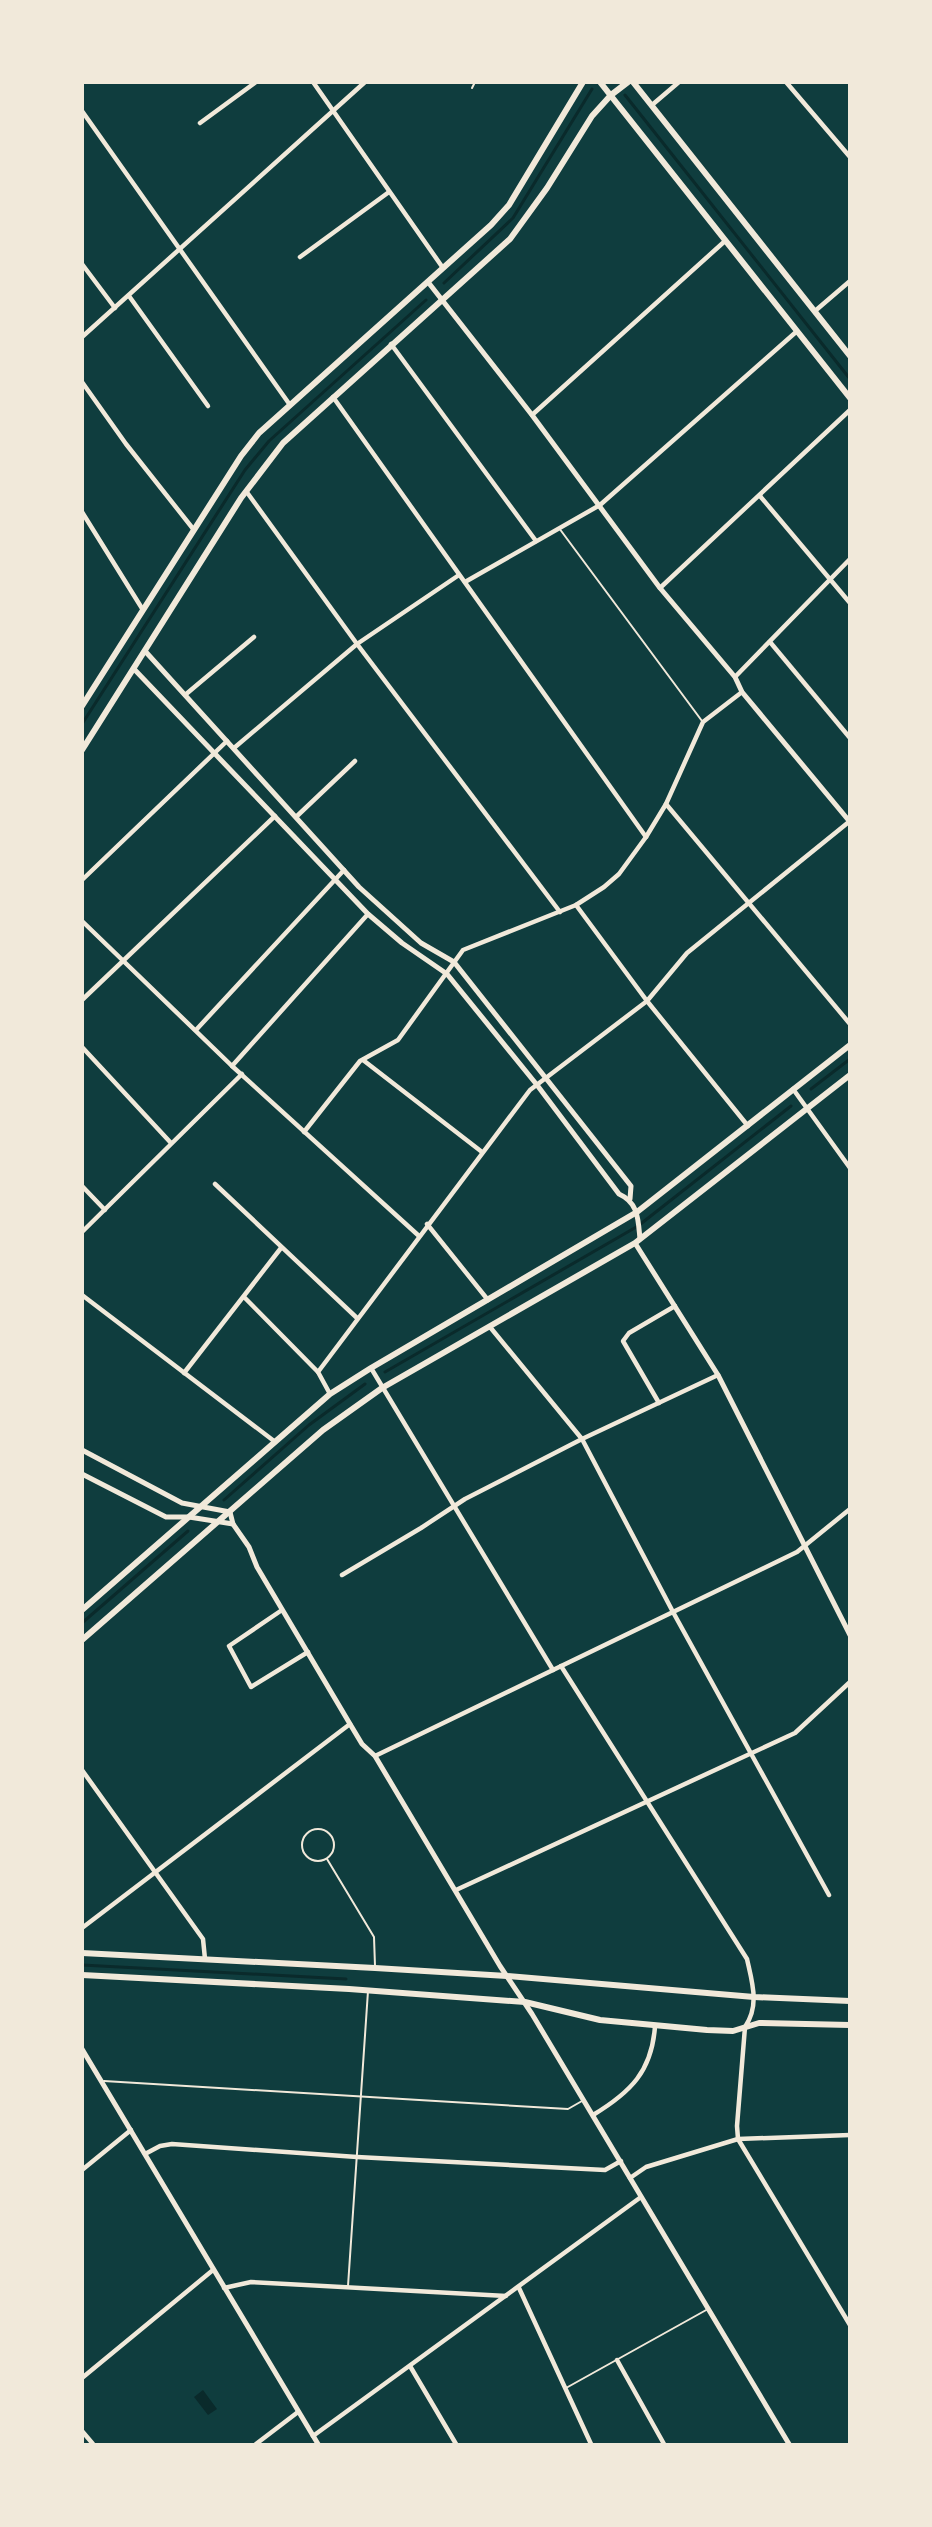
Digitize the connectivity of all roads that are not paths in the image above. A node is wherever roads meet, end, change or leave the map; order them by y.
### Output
1 (256, 82) edge
2 (314, 82) edge
3 (366, 82) edge
4 (475, 82) edge
5 (583, 82) edge
6 (600, 82) edge
7 (628, 82) edge
8 (633, 82) edge
9 (679, 82) edge
10 (786, 82) edge
11 (472, 88) dead end
12 (611, 95) junction
13 (652, 105) junction
14 (82, 111) edge
15 (334, 111) junction
16 (200, 123) dead end
17 (849, 157) edge
18 (389, 192) junction
19 (725, 241) junction
20 (181, 248) junction
21 (300, 257) dead end
22 (82, 264) edge
23 (443, 268) junction
24 (849, 281) edge
25 (428, 282) junction
26 (129, 296) junction
27 (442, 300) junction
28 (115, 308) junction
29 (814, 311) junction
30 (796, 332) junction
31 (82, 337) edge
32 (391, 344) junction
33 (849, 356) edge
34 (82, 382) edge
35 (333, 397) junction
36 (849, 398) edge
37 (290, 405) junction
38 (208, 406) dead end
39 (849, 410) edge
40 (532, 415) junction
41 (246, 491) junction
42 (760, 496) junction
43 (600, 505) junction
44 (82, 512) edge
45 (559, 528) junction
46 (194, 530) junction
47 (536, 541) junction
48 (849, 559) edge
49 (459, 575) junction
50 (829, 579) junction
51 (465, 582) junction
52 (660, 588) junction
53 (849, 603) edge
54 (143, 610) junction
55 (254, 637) dead end
56 (770, 642) junction
57 (357, 644) junction
58 (145, 651) junction
59 (134, 669) junction
60 (735, 677) junction
61 (742, 692) junction
62 (185, 695) junction
63 (82, 706) edge
64 (703, 722) junction
65 (849, 738) edge
66 (227, 741) junction
67 (234, 748) junction
68 (82, 750) edge
69 (215, 753) junction
70 (355, 761) dead end
71 (666, 804) junction
72 (275, 816) junction
73 (296, 817) junction
74 (849, 822) edge
75 (646, 837) junction
76 (344, 870) junction
77 (82, 880) edge
78 (334, 880) junction
79 (749, 903) junction
80 (576, 906) junction
81 (560, 912) junction
82 (368, 914) junction
83 (82, 921) edge
84 (124, 962) junction
85 (454, 962) junction
86 (447, 974) junction
87 (82, 1000) edge
88 (647, 1001) junction
89 (849, 1024) edge
90 (196, 1030) junction
91 (849, 1045) edge
92 (82, 1047) edge
93 (363, 1060) junction
94 (232, 1066) junction
95 (242, 1074) junction
96 (849, 1075) edge
97 (547, 1078) junction
98 (537, 1085) junction
99 (794, 1089) junction
100 (807, 1107) junction
101 (747, 1126) junction
102 (304, 1132) junction
103 (171, 1143) junction
104 (482, 1152) junction
105 (849, 1168) edge
106 (215, 1184) dead end
107 (82, 1186) edge
108 (630, 1199) junction
109 (105, 1210) junction
110 (637, 1212) junction
111 (428, 1224) junction
112 (82, 1232) edge
113 (419, 1236) junction
114 (638, 1241) junction
115 (281, 1248) junction
116 (82, 1295) edge
117 (243, 1297) junction
118 (488, 1300) junction
119 (675, 1306) junction
120 (357, 1318) junction
121 (490, 1327) junction
122 (372, 1370) junction
123 (318, 1372) junction
124 (184, 1373) junction
125 (718, 1375) junction
126 (381, 1386) junction
127 (330, 1394) junction
128 (659, 1403) junction
129 (582, 1439) junction
130 (274, 1441) junction
131 (82, 1450) edge
132 (82, 1474) edge
133 (455, 1505) junction
134 (201, 1506) junction
135 (849, 1509) edge
136 (230, 1512) junction
137 (189, 1517) junction
138 (220, 1521) junction
139 (233, 1524) junction
140 (805, 1547) junction
141 (342, 1575) dead end
142 (82, 1610) edge
143 (282, 1610) junction
144 (674, 1612) junction
145 (849, 1635) edge
146 (82, 1640) edge
147 (308, 1652) junction
148 (561, 1666) junction
149 (553, 1670) junction
150 (849, 1682) edge
151 (350, 1724) junction
152 (751, 1754) junction
153 (375, 1756) junction
154 (82, 1770) edge
155 (646, 1803) junction
156 (327, 1859) junction
157 (156, 1872) junction
158 (456, 1890) junction
159 (829, 1895) dead end
160 (82, 1928) edge
161 (82, 1953) edge
162 (204, 1959) junction
163 (375, 1968) junction
164 (82, 1975) edge
165 (507, 1976) junction
166 (368, 1990) junction
167 (754, 1997) junction
168 (849, 2001) edge
169 (525, 2002) junction
170 (849, 2025) edge
171 (655, 2026) junction
172 (745, 2027) junction
173 (82, 2049) edge
174 (101, 2081) junction
175 (362, 2096) junction
176 (584, 2100) junction
177 (593, 2115) junction
178 (131, 2130) junction
179 (849, 2135) edge
180 (738, 2139) junction
181 (145, 2154) junction
182 (357, 2157) junction
183 (621, 2161) junction
184 (82, 2170) edge
185 (630, 2178) junction
186 (641, 2197) junction
187 (213, 2270) junction
188 (348, 2286) junction
189 (224, 2288) junction
190 (519, 2288) junction
191 (506, 2296) junction
192 (708, 2309) junction
193 (849, 2325) edge
194 (617, 2360) junction
195 (410, 2366) junction
196 (82, 2378) edge
197 (565, 2389) junction
198 (298, 2412) junction
199 (82, 2431) edge
200 (313, 2436) junction
201 (93, 2445) edge
202 (256, 2445) edge
203 (318, 2445) edge
204 (456, 2445) edge
205 (591, 2445) edge
206 (664, 2445) edge
207 (789, 2445) edge

1 - 16 street
2 - 15 street
3 - 15 street
4 - 11 lane
5 - 23 main road
6 - 12 main road
7 - 12 main road
8 - 13 main road
9 - 13 street
10 - 17 street
12 - 19 main road
12 - 27 main road
13 - 29 main road
14 - 20 street
15 - 18 street
15 - 20 street
18 - 21 street
18 - 23 street
19 - 30 main road
19 - 40 street
20 - 26 street
20 - 37 street
22 - 28 street
23 - 25 main road
24 - 29 street
25 - 27 street
25 - 37 main road
26 - 28 street
26 - 38 street
27 - 32 main road
27 - 40 street
28 - 31 street
29 - 33 main road
30 - 36 main road
30 - 43 street
32 - 35 main road
32 - 47 street
34 - 46 street
35 - 41 main road
35 - 49 street
37 - 46 main road
39 - 42 street
40 - 43 street
41 - 57 street
41 - 58 main road
42 - 50 street
42 - 52 street
43 - 45 street
43 - 52 street
44 - 54 street
45 - 47 street
45 - 64 lane
46 - 54 main road
47 - 51 street
48 - 50 street
49 - 51 street
49 - 57 street
50 - 53 street
50 - 56 street
51 - 75 street
52 - 60 street
54 - 63 main road
55 - 62 street
56 - 60 street
56 - 65 street
57 - 67 street
57 - 81 street
58 - 59 main road
58 - 62 street
59 - 68 main road
59 - 69 street
60 - 61 street
61 - 64 street
61 - 74 street
62 - 66 street
64 - 71 street
66 - 67 street
66 - 69 street
67 - 73 street
69 - 72 street
69 - 77 street
70 - 73 street
71 - 75 street
71 - 79 street
72 - 78 street
72 - 84 street
73 - 76 street
74 - 79 street
75 - 80 street
76 - 78 street
76 - 85 street
78 - 82 street
78 - 90 street
79 - 88 street
79 - 89 street
80 - 81 street
80 - 88 street
81 - 85 street
82 - 86 street
82 - 94 street
83 - 84 street
84 - 87 street
84 - 90 street
85 - 86 street
85 - 97 street
86 - 93 street
86 - 98 street
88 - 97 street
88 - 101 street
90 - 94 street
91 - 99 main road
92 - 103 street
93 - 102 street
93 - 104 street
94 - 95 street
95 - 102 street
95 - 103 street
96 - 100 main road
97 - 98 street
97 - 108 street
98 - 104 street
98 - 108 street
99 - 100 street
99 - 101 main road
100 - 105 street
100 - 114 main road
101 - 110 main road
102 - 113 street
103 - 109 street
104 - 111 street
106 - 115 street
107 - 109 street
108 - 110 street
109 - 112 street
110 - 114 street
110 - 118 main road
111 - 113 street
111 - 118 street
113 - 120 street
114 - 119 street
114 - 121 main road
115 - 117 street
115 - 120 street
116 - 124 street
117 - 123 street
117 - 124 street
118 - 122 main road
119 - 125 street
119 - 128 street
120 - 123 street
121 - 126 main road
121 - 129 street
122 - 126 street
122 - 127 main road
123 - 127 street
124 - 130 street
125 - 128 street
125 - 140 street
126 - 133 street
126 - 136 main road
127 - 130 main road
128 - 129 street
129 - 133 street
129 - 144 street
130 - 134 main road
131 - 134 street
132 - 137 street
133 - 141 street
133 - 149 street
134 - 136 street
134 - 137 main road
135 - 140 street
136 - 138 main road
136 - 139 street
137 - 138 street
137 - 142 main road
138 - 139 street
138 - 146 main road
139 - 143 street
140 - 144 street
140 - 145 street
143 - 147 street
143 - 147 street
144 - 148 street
144 - 152 street
147 - 151 street
148 - 149 street
148 - 155 street
149 - 153 street
150 - 152 street
151 - 153 street
151 - 157 street
152 - 155 street
152 - 159 street
153 - 158 street
154 - 157 street
155 - 158 street
155 - 167 street
156 - 156 lane
156 - 163 lane
157 - 160 street
157 - 162 street
158 - 165 street
161 - 162 main road
162 - 163 main road
163 - 165 main road
164 - 166 main road
165 - 167 main road
165 - 169 street
166 - 169 main road
166 - 175 lane
167 - 168 main road
167 - 172 street
169 - 171 main road
169 - 176 street
170 - 172 main road
171 - 172 main road
171 - 177 street
172 - 180 street
173 - 174 street
174 - 175 lane
174 - 178 street
175 - 176 lane
175 - 182 lane
176 - 177 street
177 - 183 street
178 - 181 street
178 - 184 street
179 - 180 street
180 - 185 street
180 - 193 street
181 - 182 street
181 - 187 street
182 - 183 street
182 - 188 lane
183 - 185 street
185 - 186 street
186 - 190 street
186 - 192 street
187 - 189 street
187 - 196 street
188 - 189 street
188 - 191 street
189 - 198 street
190 - 191 street
190 - 197 street
191 - 195 street
192 - 194 lane
192 - 207 street
194 - 197 lane
194 - 206 street
195 - 200 street
195 - 204 street
197 - 205 street
198 - 200 street
198 - 202 street
199 - 201 street
200 - 203 street

